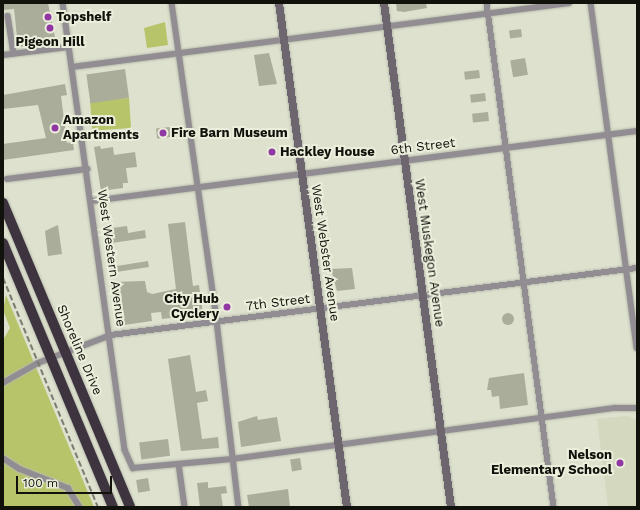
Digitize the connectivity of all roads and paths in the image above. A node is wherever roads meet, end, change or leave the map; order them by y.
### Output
1 (63, 3) edge
2 (172, 3) edge
3 (280, 3) edge
4 (384, 3) edge
5 (487, 3) edge
6 (569, 3) edge
7 (591, 3) edge
8 (488, 13) junction
9 (8, 16) dead end
10 (387, 26) junction
11 (285, 39) junction
12 (69, 47) junction
13 (177, 53) junction
14 (14, 54) junction
15 (3, 55) edge
16 (72, 67) junction
17 (637, 131) edge
18 (608, 135) junction
19 (507, 148) junction
20 (404, 160) junction
21 (86, 169) junction
22 (302, 174) junction
23 (8, 179) dead end
24 (198, 188) junction
25 (92, 201) junction
26 (3, 203) edge
27 (3, 243) edge
28 (637, 268) edge
29 (626, 269) junction
30 (524, 282) junction
31 (423, 295) junction
32 (320, 308) junction
33 (217, 321) junction
34 (111, 335) junction
35 (637, 348) edge
36 (65, 353) junction
37 (51, 358) junction
38 (3, 383) edge
39 (637, 408) edge
40 (542, 417) junction
41 (440, 430) junction
42 (338, 443) junction
43 (3, 458) edge
44 (232, 459) junction
45 (179, 464) junction
46 (80, 507) edge
47 (113, 507) edge
48 (130, 507) edge
49 (185, 507) edge
50 (239, 507) edge
51 (347, 507) edge
52 (451, 507) edge
53 (554, 507) edge

1 - 12 street, West Western Avenue
2 - 13 street
3 - 11 main road, West Webster Avenue
4 - 10 main road, West Muskegon Avenue
5 - 8 street
6 - 8 street
7 - 18 street
8 - 10 street
8 - 19 street
9 - 14 street
10 - 11 street
10 - 20 main road, West Muskegon Avenue
11 - 13 street
11 - 22 main road, West Webster Avenue
12 - 14 street
12 - 16 street, West Western Avenue
13 - 16 street
13 - 24 street
14 - 15 street
16 - 21 street, West Western Avenue
17 - 18 street, 6th Street
18 - 19 street, 6th Street
18 - 29 street
19 - 20 street, 6th Street
19 - 30 street
20 - 22 street, 6th Street
20 - 31 main road, West Muskegon Avenue
21 - 23 street
21 - 25 street, West Western Avenue
22 - 24 street, 6th Street
22 - 32 main road, West Webster Avenue
24 - 25 street, 6th Street
24 - 33 street
25 - 34 street, West Western Avenue
26 - 36 highway, Shoreline Drive
27 - 37 highway
28 - 29 street, 7th Street
29 - 30 street, 7th Street
29 - 35 street
30 - 31 street, 7th Street
30 - 40 street
31 - 32 street, 7th Street
31 - 41 main road, West Muskegon Avenue
32 - 33 street, 7th Street
32 - 42 main road, West Webster Avenue
33 - 34 street, 7th Street
33 - 44 street
34 - 36 street, 7th Street
34 - 45 street, West Western Avenue
36 - 37 street, 7th Street
36 - 48 highway, Shoreline Drive
37 - 38 street, 7th Street
37 - 47 highway
39 - 40 street, West Western Avenue
40 - 41 street, West Western Avenue
40 - 53 street
41 - 42 street, West Western Avenue
41 - 52 main road, West Muskegon Avenue
42 - 44 street, West Western Avenue
42 - 51 main road, West Webster Avenue
43 - 46 street
44 - 45 street, West Western Avenue
44 - 50 street
45 - 49 street

